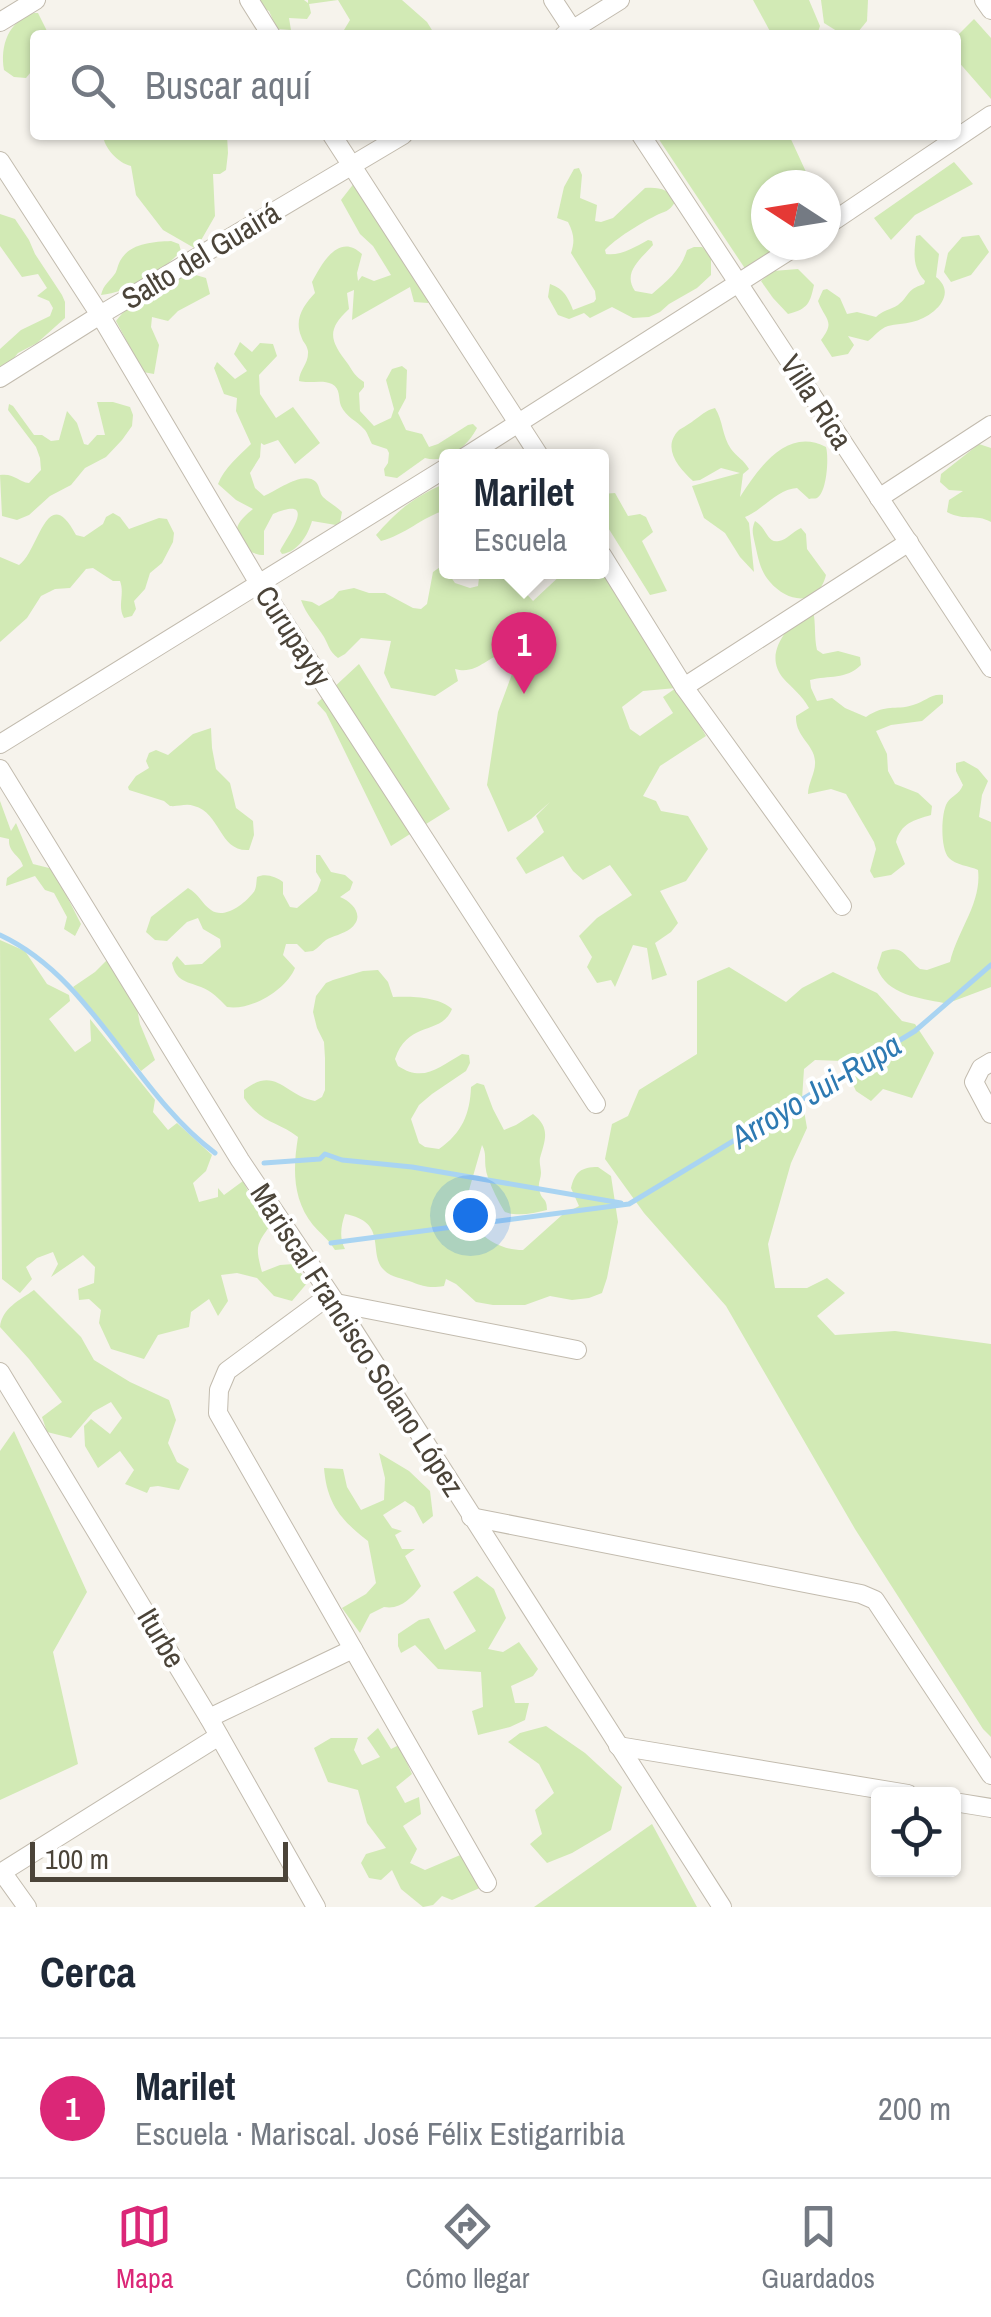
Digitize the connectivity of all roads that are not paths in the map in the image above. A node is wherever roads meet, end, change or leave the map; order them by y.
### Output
1 (36, 0) edge
2 (249, 0) edge
3 (553, 0) edge
4 (620, 0) edge
5 (984, 0) edge
6 (991, 10) edge
7 (0, 22) edge
8 (267, 30) edge
9 (569, 30) edge
10 (575, 30) edge
11 (991, 116) edge
12 (961, 136) edge
13 (335, 140) edge
14 (395, 140) edge
15 (644, 140) edge
16 (955, 140) edge
17 (0, 162) edge
18 (352, 166) junction
19 (841, 216) edge
20 (776, 260) edge
21 (738, 285) junction
22 (100, 315) junction
23 (0, 378) edge
24 (519, 424) junction
25 (991, 425) edge
26 (477, 449) edge
27 (535, 449) edge
28 (439, 472) edge
29 (879, 498) junction
30 (909, 542) junction
31 (609, 566) edge
32 (258, 582) junction
33 (991, 668) edge
34 (684, 687) junction
35 (0, 744) edge
36 (0, 769) edge
37 (842, 906) dead end
38 (986, 1065) edge
39 (596, 1104) dead end
40 (991, 1114) edge
41 (336, 1303) junction
42 (577, 1350) dead end
43 (0, 1372) edge
44 (471, 1518) junction
45 (353, 1649) junction
46 (209, 1718) junction
47 (219, 1736) junction
48 (618, 1746) junction
49 (991, 1775) edge
50 (871, 1788) edge
51 (961, 1803) edge
52 (991, 1808) edge
53 (1, 1873) edge
54 (488, 1883) dead end
55 (310, 1905) edge
56 (26, 1907) edge
57 (722, 1907) edge

1 - 7 street
2 - 8 street
3 - 9 street
4 - 10 street
5 - 6 street
11 - 12 street
13 - 18 street
14 - 18 street, Salto del Guairá
15 - 21 street, Villa Rica
16 - 19 street
17 - 22 street, Curupayty
18 - 22 street, Salto del Guairá
18 - 24 street
20 - 21 street
21 - 24 street
21 - 29 street, Villa Rica
22 - 23 street, Salto del Guairá
22 - 32 street, Curupayty
24 - 26 street
24 - 27 street
25 - 29 street
28 - 32 street
29 - 30 street, Villa Rica
30 - 33 street, Villa Rica
30 - 34 street
31 - 34 street
32 - 35 street
32 - 39 street, Curupayty
34 - 37 street
36 - 41 street, Mariscal Francisco Solano López
38 - 40 street
41 - 42 street
41 - 44 street, Mariscal Francisco Solano López
41 - 45 street
43 - 46 street, Iturbe
44 - 48 street, Mariscal Francisco Solano López
44 - 49 street
45 - 46 street
45 - 54 street
46 - 47 street, Iturbe
47 - 53 street
47 - 55 street, Iturbe
48 - 50 street
48 - 57 street, Mariscal Francisco Solano López
51 - 52 street
53 - 56 street

